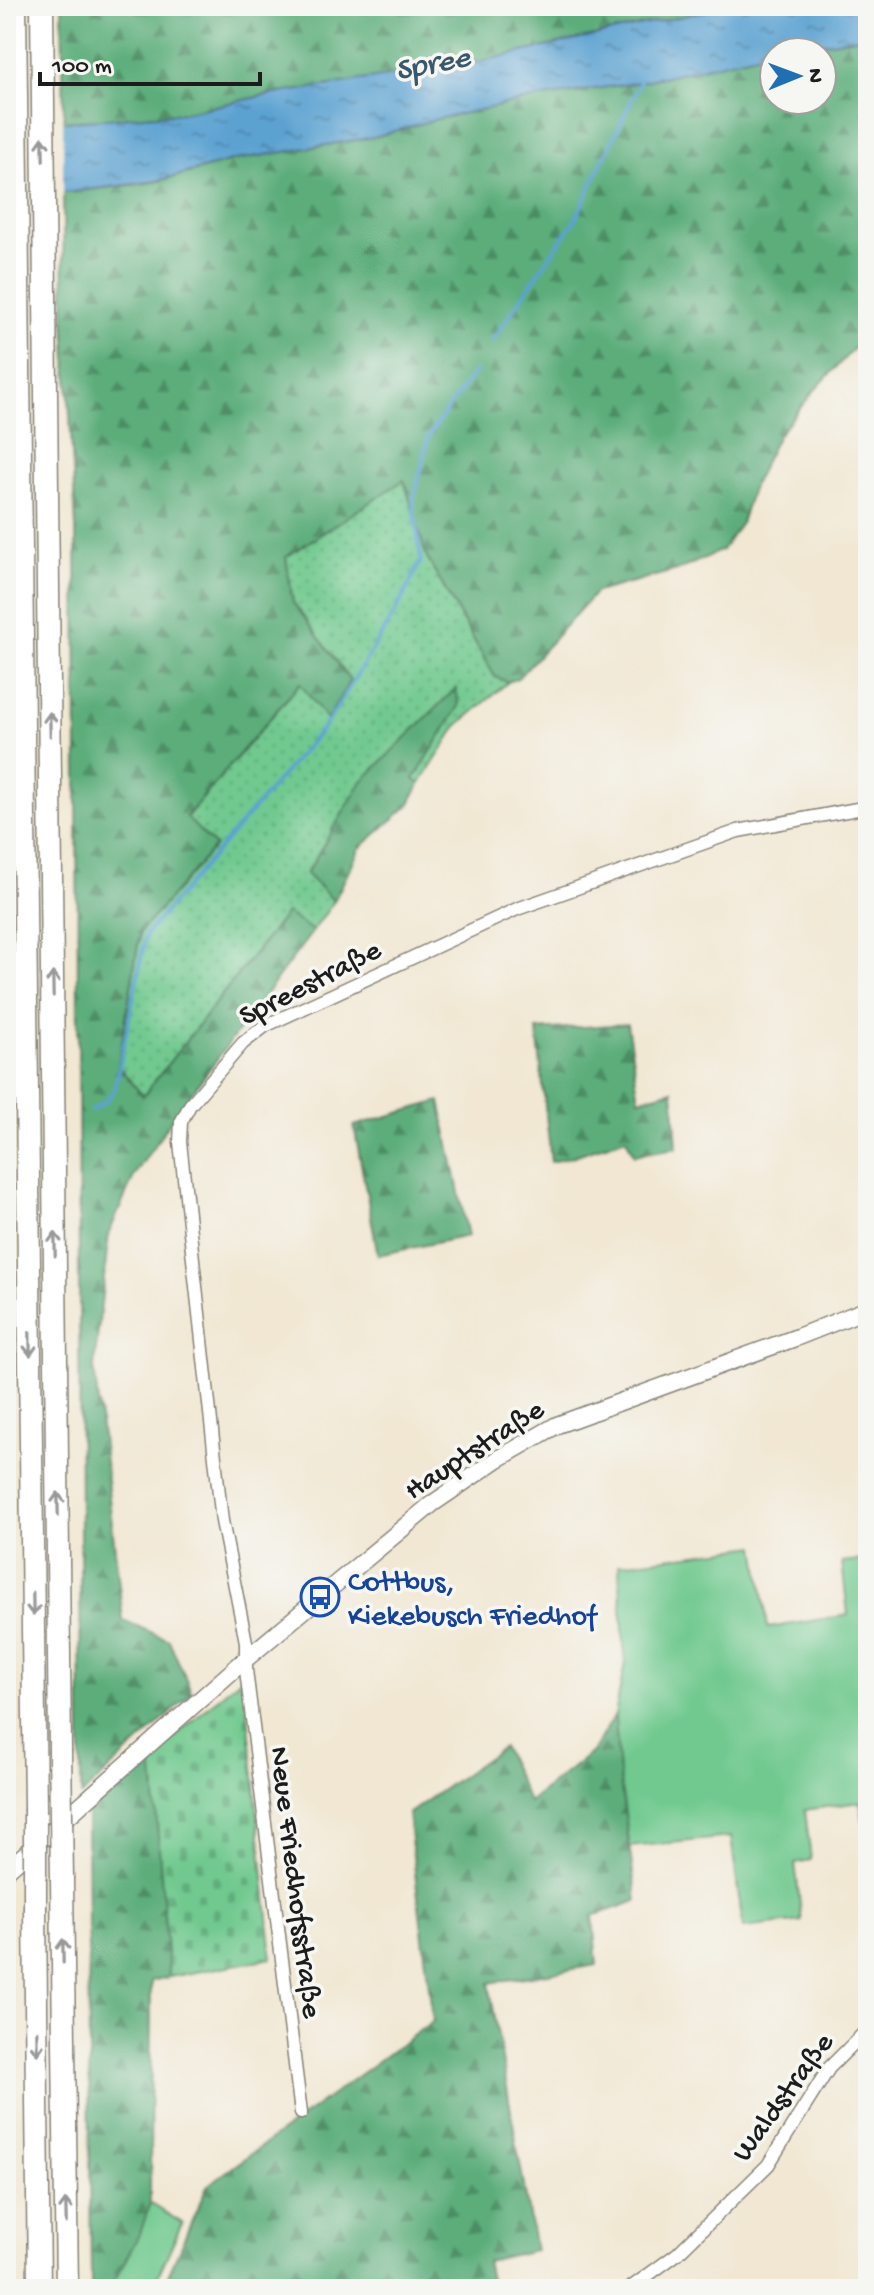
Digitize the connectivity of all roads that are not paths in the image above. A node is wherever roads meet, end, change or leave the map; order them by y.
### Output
1 (15, 6) edge
2 (42, 6) edge
3 (868, 807) edge
4 (868, 1309) edge
5 (247, 1658) junction
6 (6, 1871) edge
7 (868, 2029) edge
8 (301, 2113) dead end
9 (39, 2289) edge
10 (67, 2289) edge
11 (629, 2289) edge

1 -> 9 highway, bridge
10 -> 2 highway, bridge
3 - 5 street, Spreestraße
4 - 5 street, Hauptstraße
5 - 6 street, Hauptstraße
5 - 8 street, Neue Friedhofsstraße
7 - 11 street, Waldstraße

